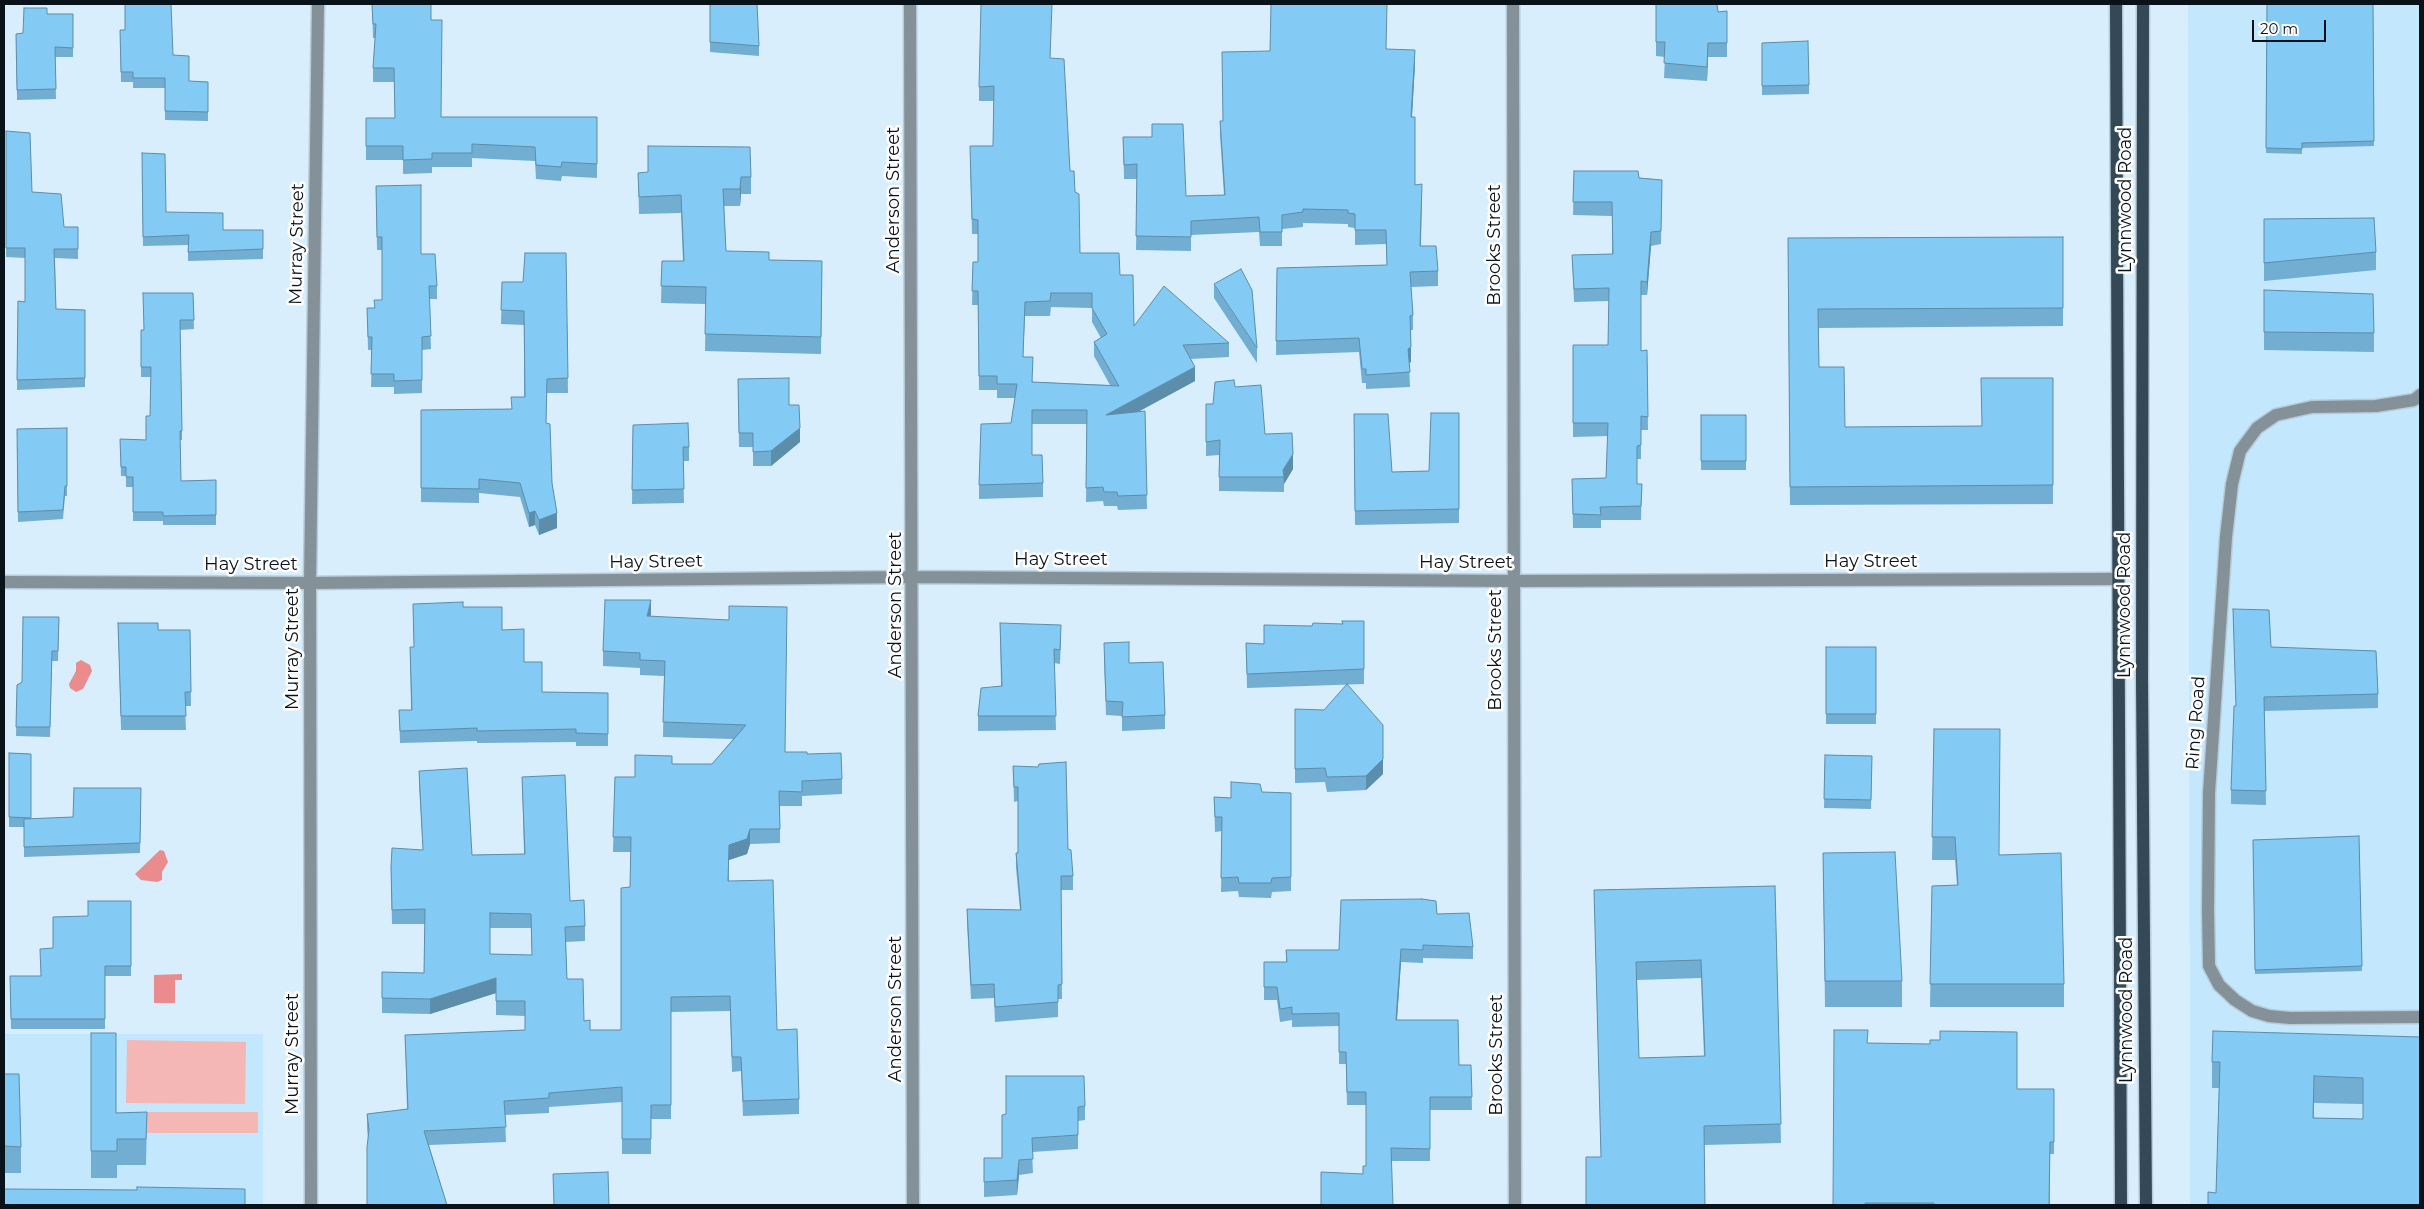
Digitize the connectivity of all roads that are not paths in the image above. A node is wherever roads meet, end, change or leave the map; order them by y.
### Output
1 (318, 4) edge
2 (910, 4) edge
3 (1513, 4) edge
4 (2116, 4) edge
5 (2143, 4) edge
6 (2420, 395) edge
7 (913, 577) junction
8 (2118, 579) junction
9 (1513, 581) junction
10 (4, 582) edge
11 (310, 583) junction
12 (2420, 1017) edge
13 (311, 1205) edge
14 (913, 1205) edge
15 (1515, 1205) edge
16 (2121, 1205) edge
17 (2146, 1205) edge

1 - 11 street, Murray Street
2 - 7 street, Anderson Street
3 - 9 street, Brooks Street
4 - 8 main road, Lynnwood Road
5 - 17 main road, Lynnwood Road
6 - 12 street, Ring Road
7 - 9 street, Hay Street
7 - 11 street, Hay Street
7 - 14 street, Anderson Street
8 - 9 street, Hay Street
8 - 16 main road, Lynnwood Road
9 - 15 street, Brooks Street
10 - 11 street, Hay Street
11 - 13 street, Murray Street

